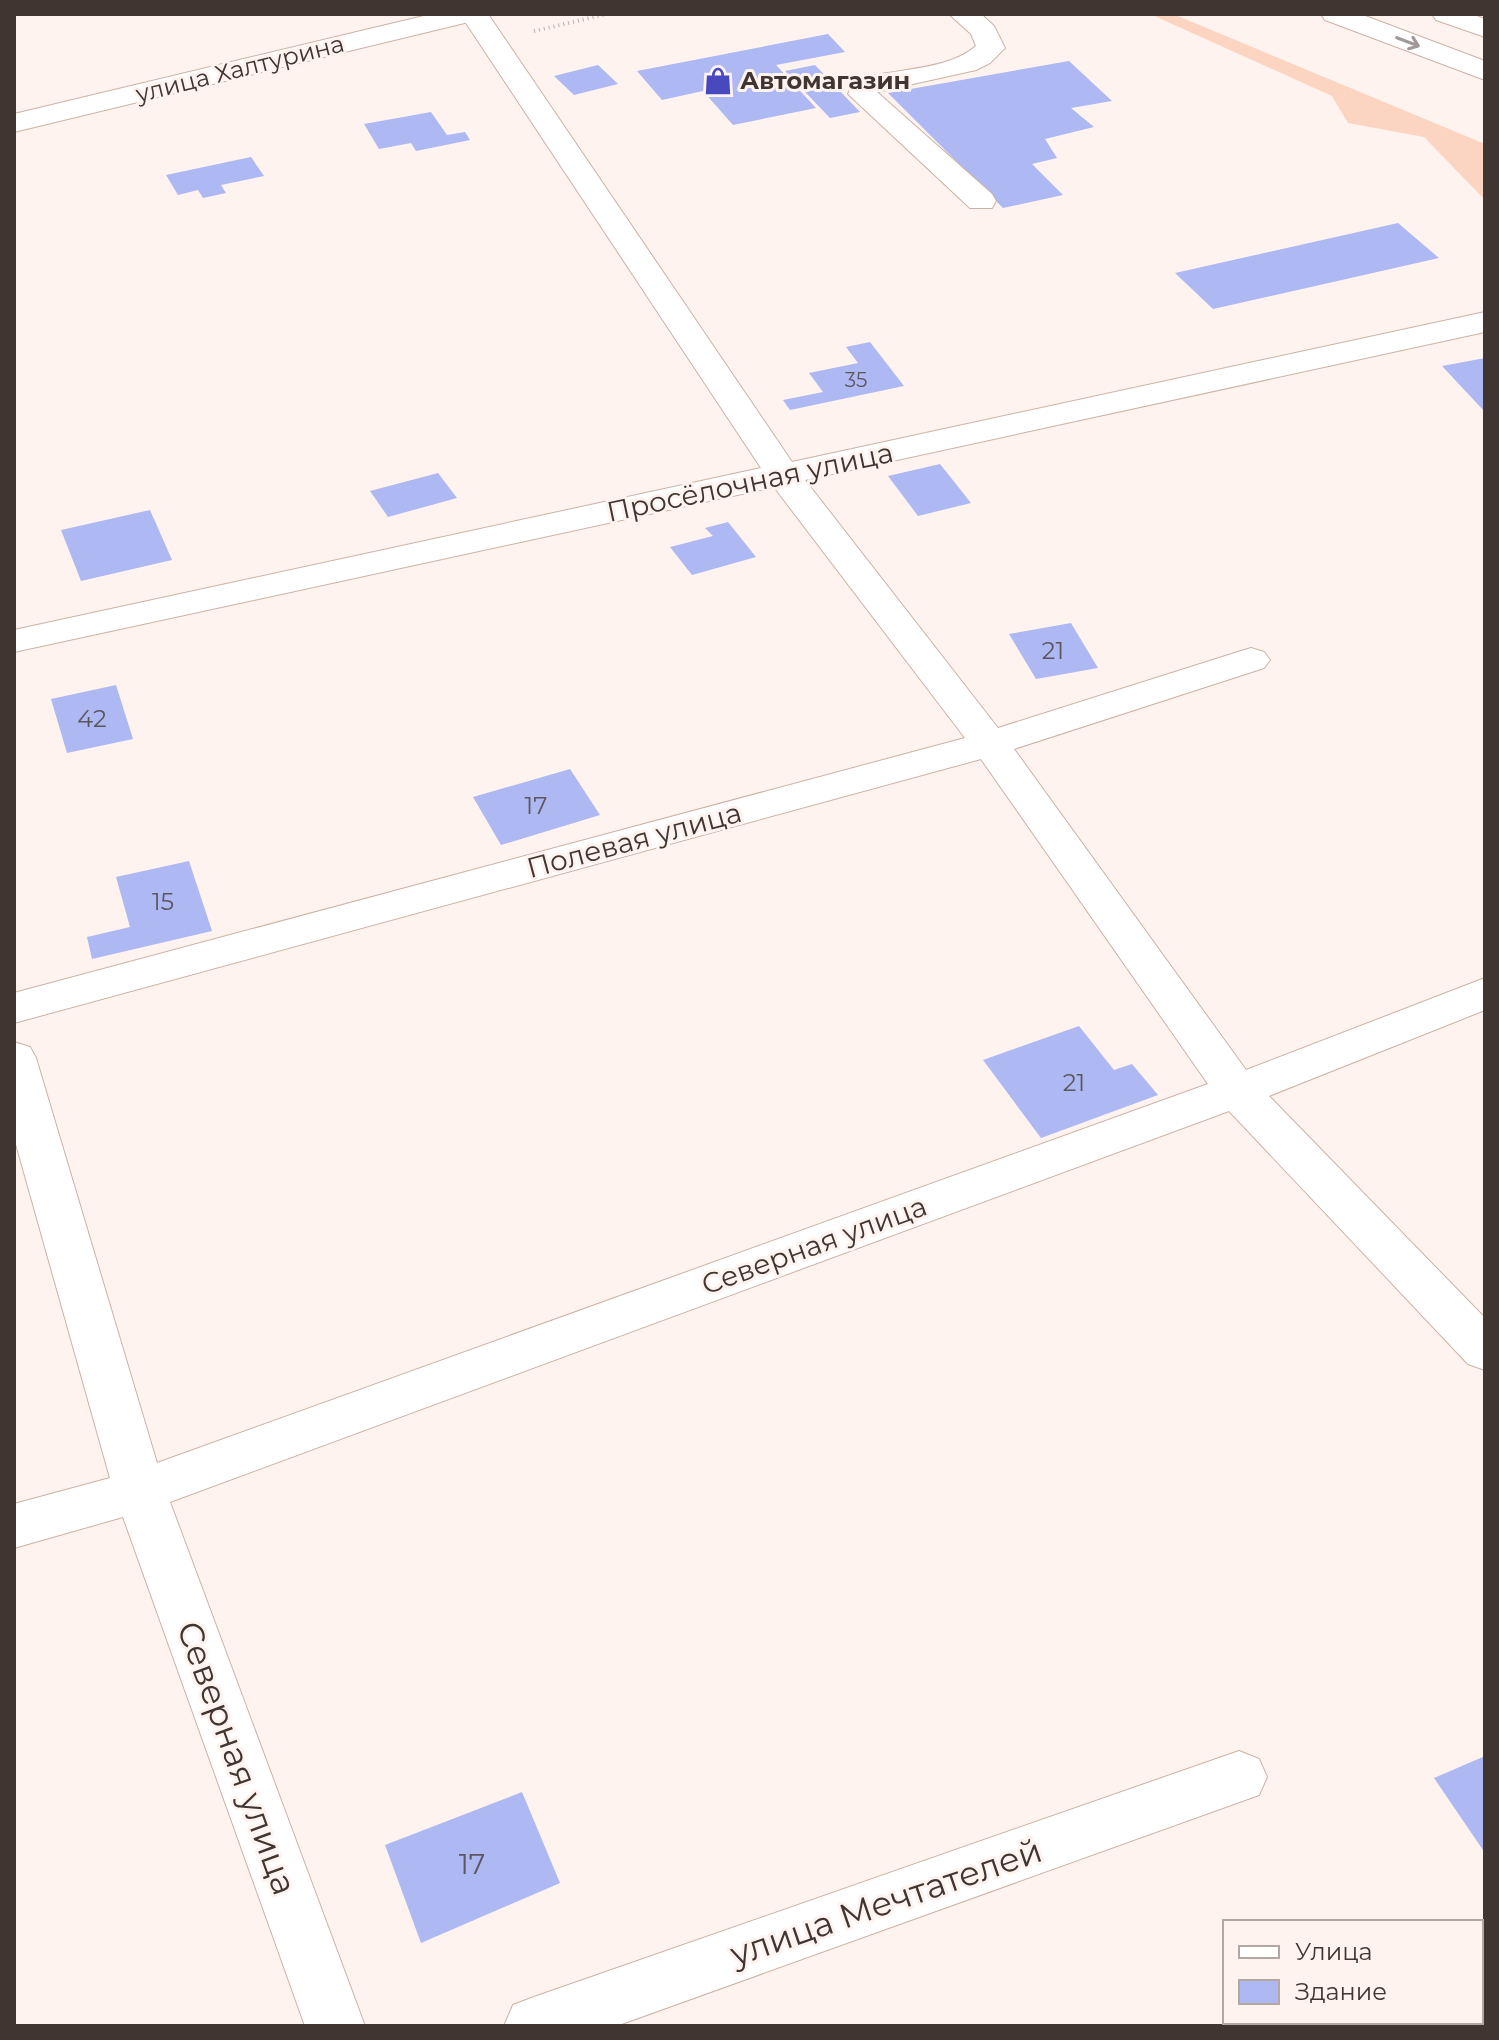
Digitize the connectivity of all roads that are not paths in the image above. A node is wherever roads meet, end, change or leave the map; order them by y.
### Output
1 (467, 14) edge
2 (474, 14) edge
3 (963, 14) edge
4 (1335, 14) edge
5 (1446, 14) edge
6 (1485, 29) edge
7 (1485, 71) edge
8 (14, 123) edge
9 (981, 201) dead end
10 (1485, 322) edge
11 (783, 475) junction
12 (14, 641) edge
13 (1251, 660) dead end
14 (990, 744) junction
15 (1485, 993) edge
16 (14, 1008) edge
17 (14, 1058) edge
18 (1237, 1091) junction
19 (1485, 1350) edge
20 (140, 1491) junction
21 (14, 1526) edge
22 (1239, 1777) dead end
23 (335, 2026) edge
24 (534, 2026) edge

1 - 8 main road, улица Халтурина
2 - 11 main road
3 - 9 main road
4 -> 7 main road
5 - 6 main road
10 - 11 main road, Просёлочная улица
11 - 12 main road, Просёлочная улица
11 - 14 main road
13 - 14 main road, Полевая улица
14 - 16 main road, Полевая улица
14 - 18 main road
15 - 18 main road, Северная улица
17 - 20 main road, Северная улица
18 - 19 main road
18 - 20 main road, Северная улица
20 - 21 main road, Северная улица
20 - 23 main road, Северная улица
22 - 24 main road, улица Мечтателей

